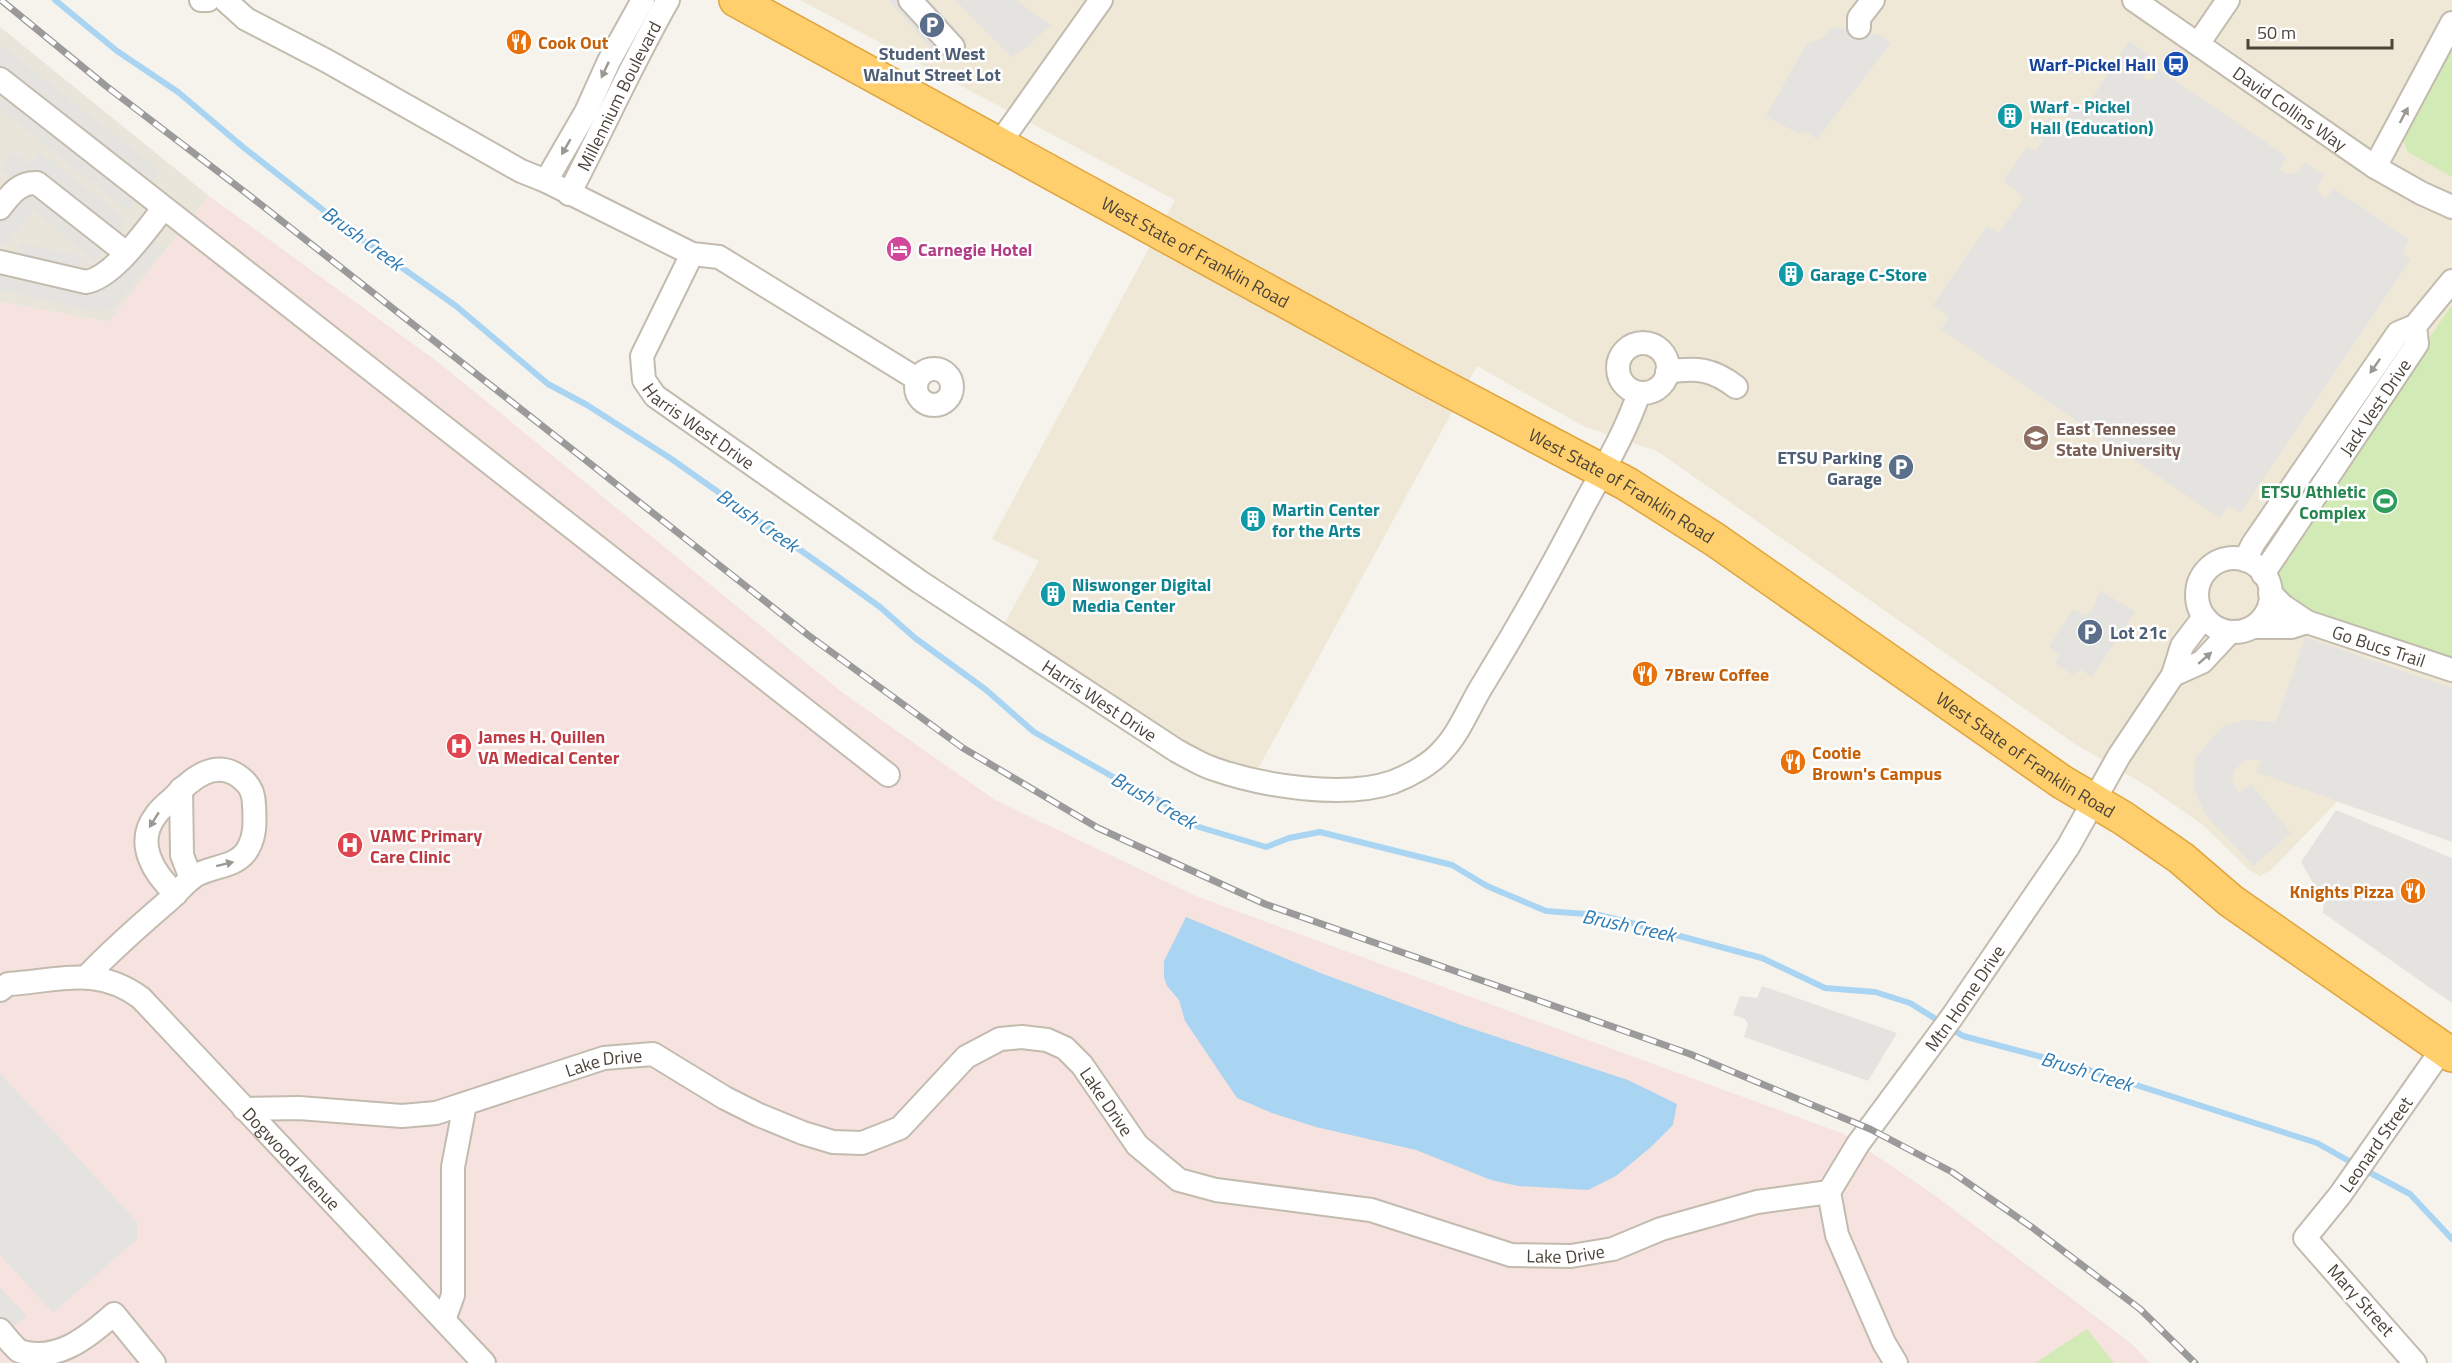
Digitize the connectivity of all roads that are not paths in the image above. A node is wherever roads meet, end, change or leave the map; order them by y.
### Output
1 (201, 0) edge
2 (208, 0) edge
3 (225, 0) edge
4 (643, 0) edge
5 (668, 0) edge
6 (736, 0) edge
7 (910, 0) edge
8 (1101, 0) edge
9 (1873, 0) edge
10 (2134, 0) edge
11 (2228, 0) edge
12 (2452, 23) edge
13 (1859, 27) dead end
14 (2198, 44) junction
15 (953, 47) dead end
16 (0, 79) edge
17 (999, 144) junction
18 (2375, 166) junction
19 (546, 181) junction
20 (569, 194) junction
21 (2452, 207) edge
22 (0, 208) edge
23 (163, 209) junction
24 (126, 253) junction
25 (692, 254) junction
26 (0, 262) edge
27 (2452, 281) edge
28 (2415, 326) junction
29 (1667, 372) junction
30 (917, 379) dead end
31 (1736, 387) dead end
32 (1639, 393) junction
33 (1602, 472) junction
34 (2245, 560) junction
35 (2267, 583) junction
36 (2204, 617) junction
37 (2307, 622) junction
38 (2253, 627) junction
39 (2230, 632) junction
40 (2452, 670) edge
41 (2173, 675) junction
42 (888, 775) dead end
43 (181, 789) junction
44 (2094, 801) junction
45 (183, 887) junction
46 (87, 976) junction
47 (0, 990) edge
48 (2448, 1051) edge
49 (465, 1104) junction
50 (244, 1109) junction
51 (1829, 1192) junction
52 (2305, 1238) joint
53 (444, 1320) junction
54 (0, 1330) edge
55 (154, 1363) edge
56 (484, 1363) edge
57 (1896, 1363) edge
58 (2415, 1363) edge

1 - 2 street
3 - 19 street
4 -> 19 street
5 - 20 street, Millennium Boulevard
6 - 17 highway, West State of Franklin Road
7 - 15 street
8 - 17 street
9 - 13 street
10 - 14 street, David Collins Way
11 - 14 street
18 -> 12 street
14 - 18 street, David Collins Way
16 - 23 street
17 - 33 highway, West State of Franklin Road
18 - 21 street, David Collins Way
19 - 20 street
20 - 25 street
22 - 24 street
23 - 24 street
23 - 42 street
24 - 26 street
25 - 30 street
25 - 33 street, Harris West Drive
27 - 28 street, Jack Vest Drive
28 -> 34 street, Jack Vest Drive
28 - 35 street, Jack Vest Drive
29 - 31 street
29 - 32 street
29 - 32 street
32 - 33 street, Harris West Drive
33 - 44 highway, West State of Franklin Road
34 - 35 street
34 - 36 street
35 - 37 street, Go Bucs Trail
35 - 38 street
36 - 39 street
36 - 41 street
37 - 38 street, Go Bucs Trail
37 - 40 street, Go Bucs Trail
38 - 39 street
41 -> 39 street
41 - 44 street
43 - 45 street
43 -> 45 street
45 -> 43 street
44 - 48 highway, West State of Franklin Road
44 - 51 street, Mtn Home Drive
45 - 46 street
46 - 47 street, Dogwood Avenue
46 - 50 street, Dogwood Avenue
48 - 52 street, Leonard Street
49 - 50 street, Lake Drive
49 - 51 street, Lake Drive
49 - 53 street
50 - 53 street, Dogwood Avenue
51 - 57 street
52 - 58 street, Mary Street
53 - 56 street, Dogwood Avenue
54 - 55 street

